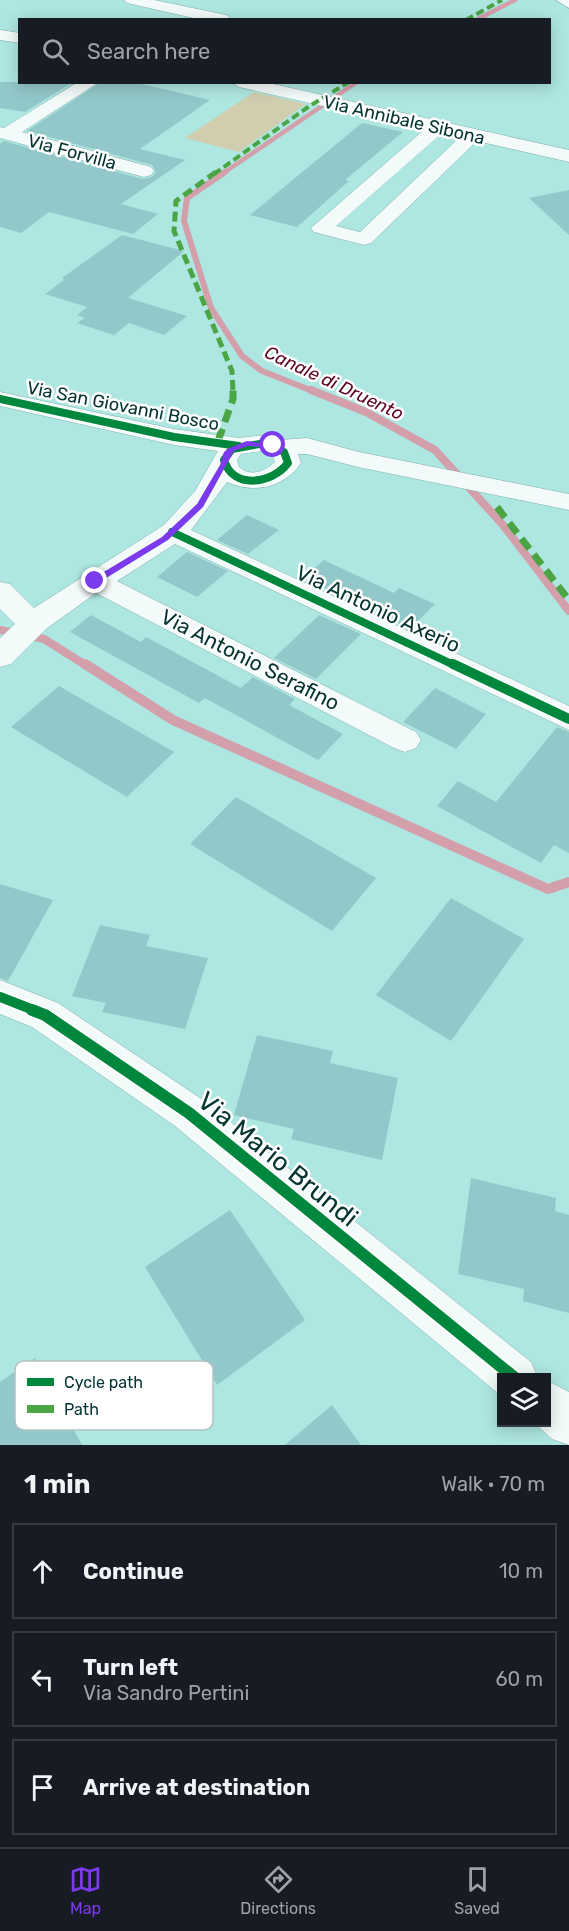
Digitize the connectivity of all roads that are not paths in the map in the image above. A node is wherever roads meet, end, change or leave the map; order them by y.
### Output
1 (132, 0) edge
2 (564, 0) edge
3 (569, 3) edge
4 (217, 18) edge
5 (0, 35) edge
6 (18, 38) edge
7 (89, 84) edge
8 (247, 84) edge
9 (437, 128) junction
10 (3, 133) edge
11 (472, 136) junction
12 (569, 156) edge
13 (144, 171) dead end
14 (0, 399) edge
15 (229, 457) junction
16 (277, 465) junction
17 (569, 502) edge
18 (201, 505) junction
19 (172, 532) junction
20 (95, 581) junction
21 (0, 591) edge
22 (18, 638) edge
23 (569, 719) edge
24 (405, 740) dead end
25 (0, 998) edge
26 (510, 1373) edge
27 (551, 1407) edge
28 (569, 1422) edge

1 - 4 street
2 - 3 street
5 - 6 street
7 - 10 street
8 - 9 street, Via Annibale Sibona
9 - 11 street, Via Annibale Sibona
9 - 11 street
10 - 13 street, Via Forvilla
11 - 12 street, Via Annibale Sibona
14 - 15 street, Via San Giovanni Bosco
15 - 16 street
15 - 16 street, Via San Giovanni Bosco
15 - 18 street
16 - 17 street
16 - 18 street
18 - 19 street
19 - 20 street
19 - 23 street, Via Antonio Axerio
20 - 22 street
20 - 24 street, Via Antonio Serafino
21 - 22 street
25 - 26 street, Via Mario Brundi
27 - 28 street

